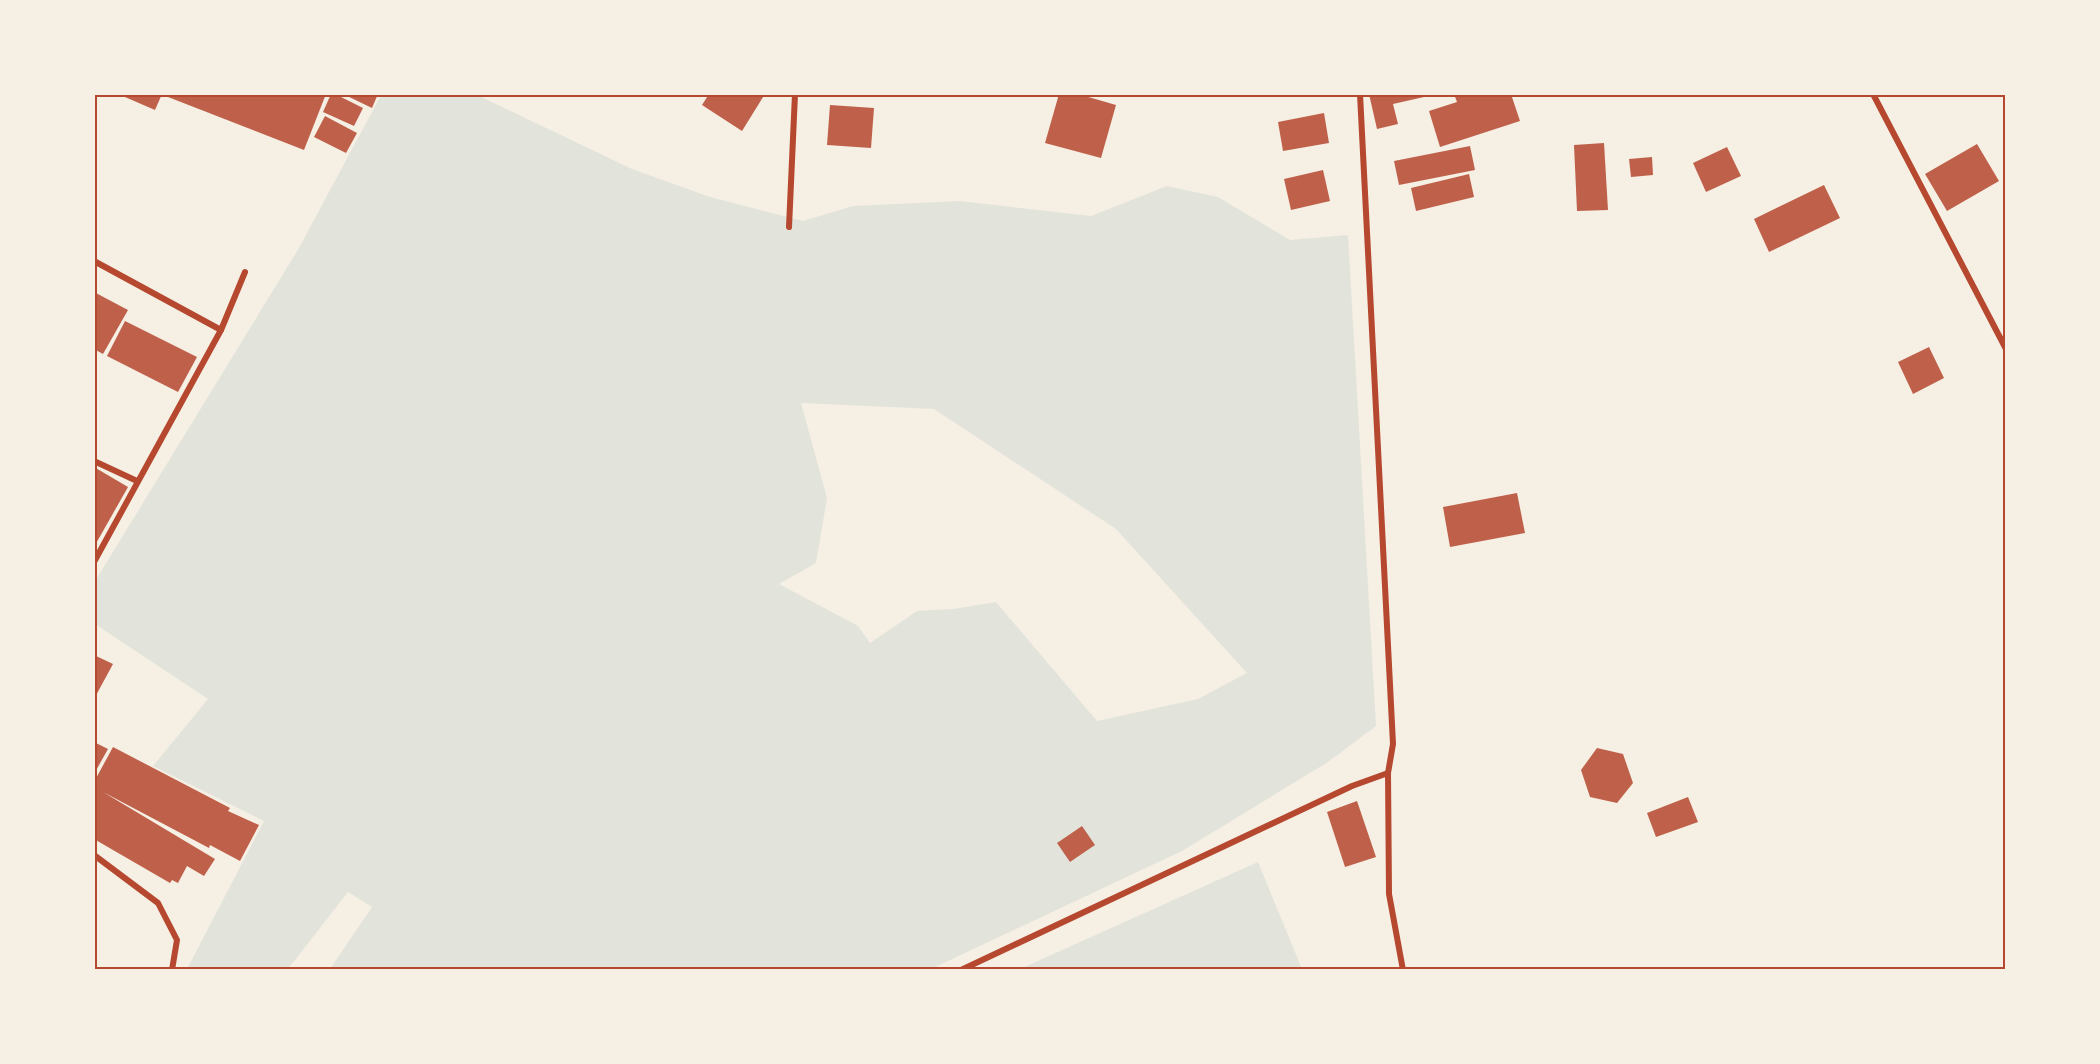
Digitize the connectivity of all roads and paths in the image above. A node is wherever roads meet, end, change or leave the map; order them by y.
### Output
1 (795, 94) edge
2 (1360, 94) edge
3 (1873, 94) edge
4 (789, 227) dead end
5 (94, 261) edge
6 (245, 272) dead end
7 (221, 330) junction
8 (2006, 349) edge
9 (94, 460) edge
10 (137, 481) junction
11 (94, 562) edge
12 (1388, 773) junction
13 (94, 855) edge
14 (172, 969) edge
15 (961, 969) edge
16 (1403, 969) edge

1 - 4 street
2 - 12 street
3 - 8 street
5 - 7 street
6 - 7 street
7 - 10 street
9 - 10 street
10 - 11 street
12 - 15 street
12 - 16 street
13 - 14 street

